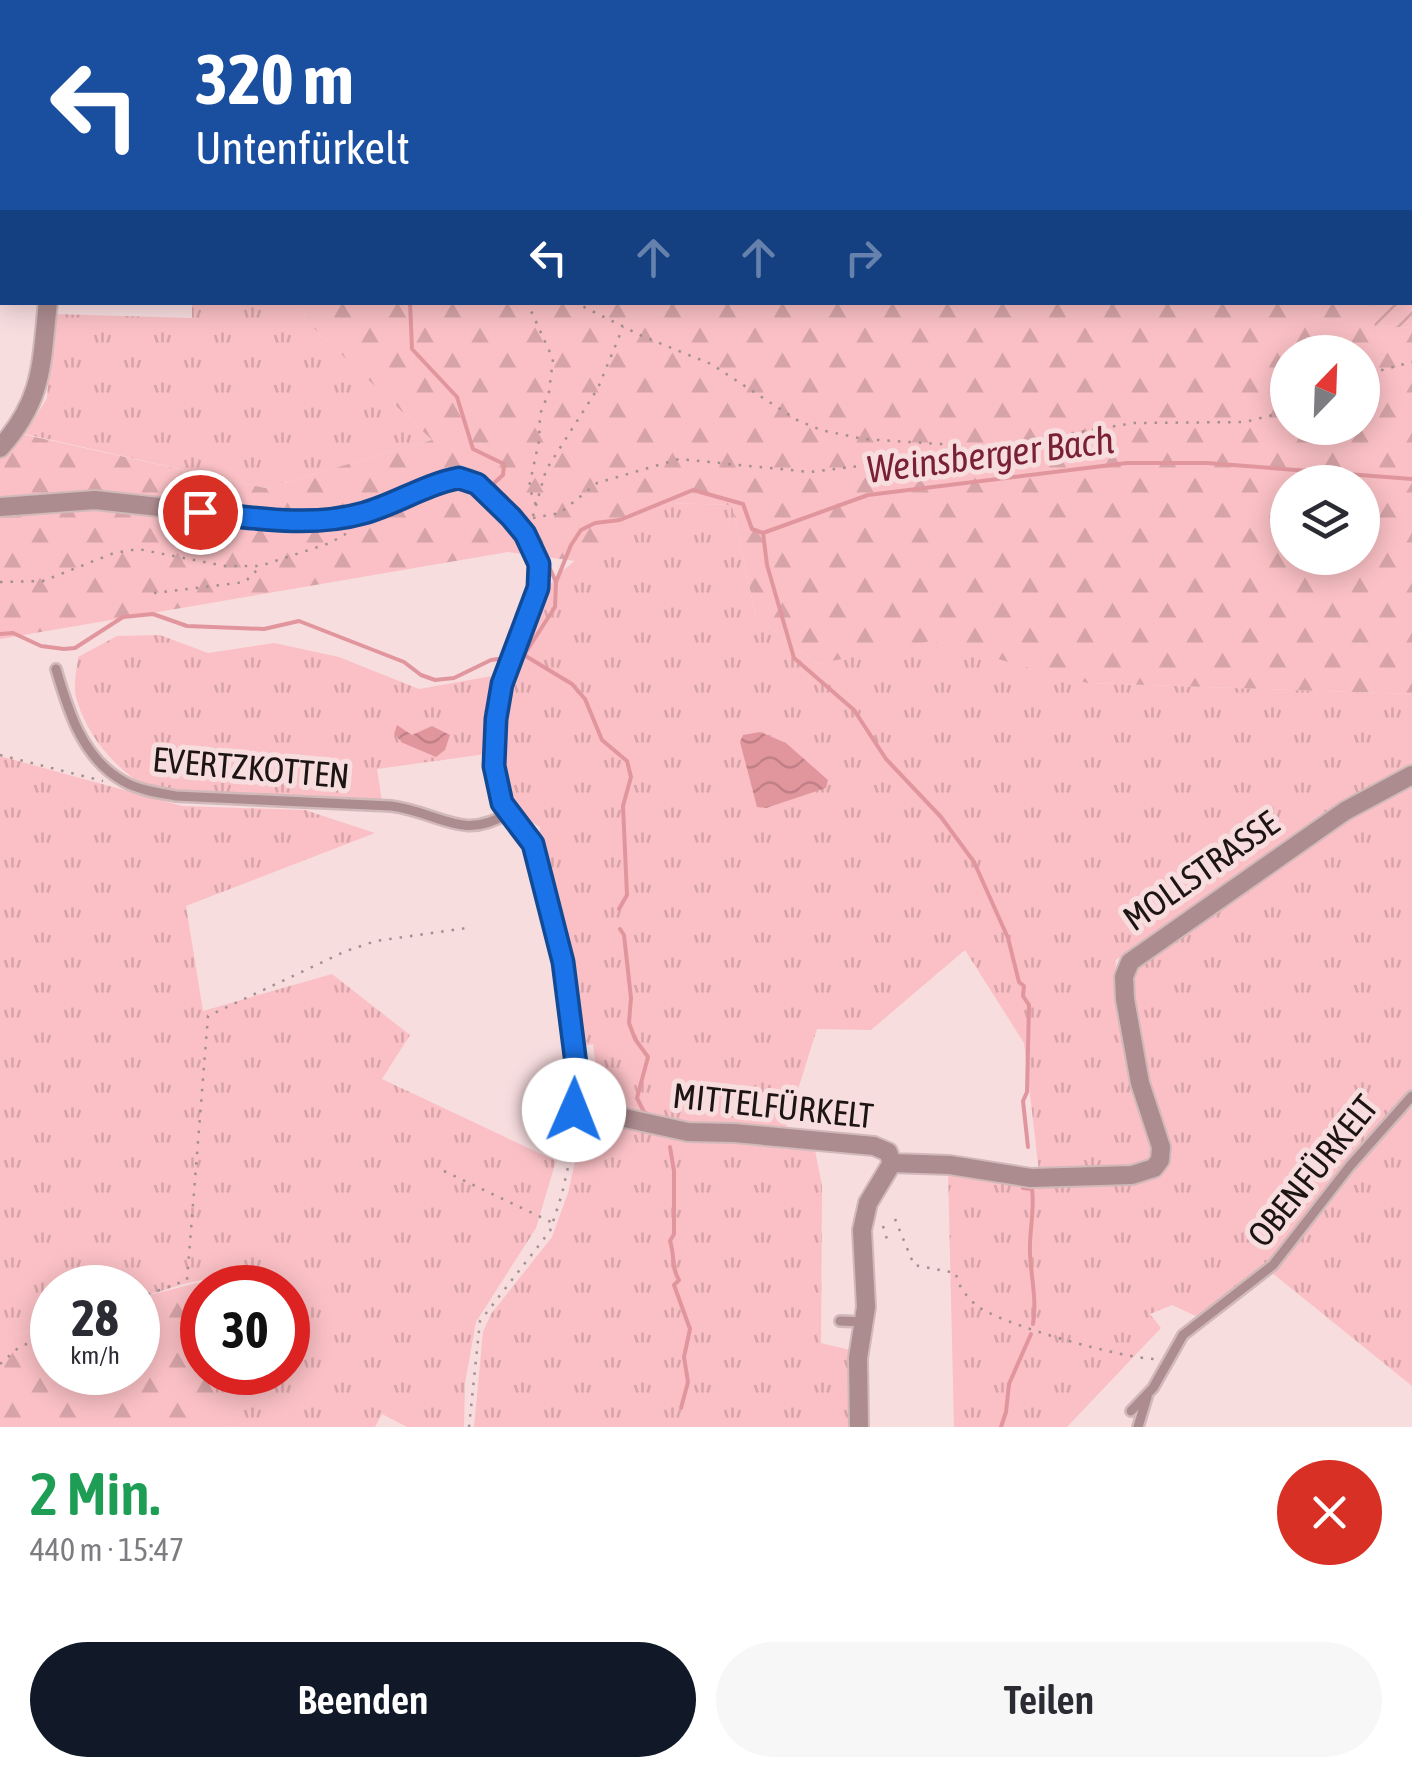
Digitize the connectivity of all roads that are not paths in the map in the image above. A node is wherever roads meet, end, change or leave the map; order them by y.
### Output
1 (48, 305) edge
2 (0, 448) edge
3 (0, 507) edge
4 (56, 668) dead end
5 (1412, 775) edge
6 (508, 813) junction
7 (1412, 1096) edge
8 (892, 1162) junction
9 (1132, 1175) joint
10 (840, 1321) dead end
11 (864, 1322) junction
12 (1148, 1395) junction
13 (1131, 1411) dead end
14 (859, 1427) edge
15 (1138, 1427) edge

1 - 2 street
3 - 6 street
4 - 6 lane, EVERTZKOTTEN
5 - 9 street, MOLLSTRASSE
6 - 8 street, MITTELFÜRKELT
7 - 12 lane, OBENFÜRKELT
8 - 9 street, MITTELFÜRKELT
8 - 11 street, MITTELFÜRKELT
10 - 11 lane
11 - 14 street, MITTELFÜRKELT
12 - 13 lane
12 - 15 lane

